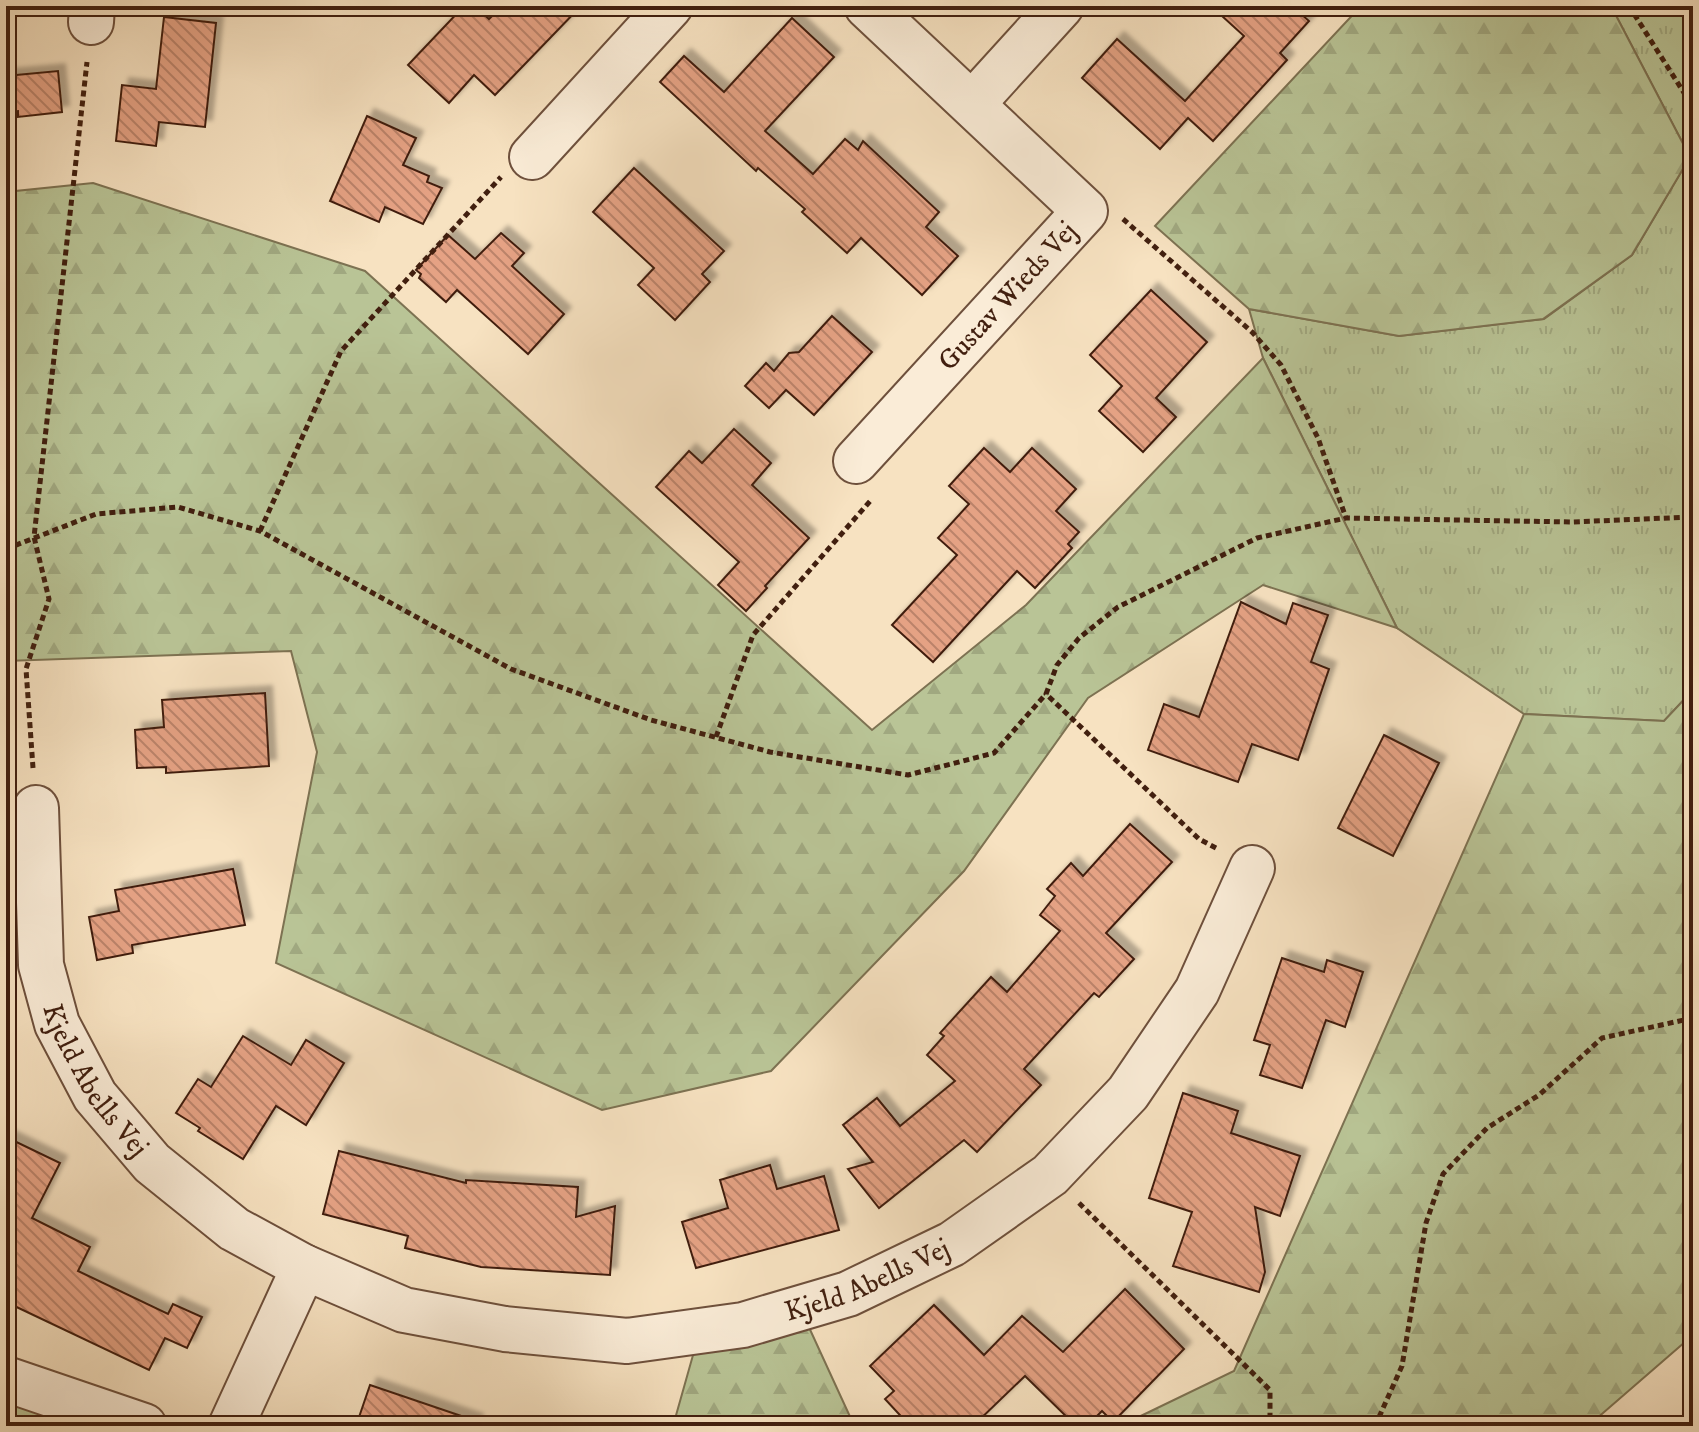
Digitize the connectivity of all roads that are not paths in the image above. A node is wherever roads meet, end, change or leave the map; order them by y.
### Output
1 (670, 6) edge
2 (867, 6) edge
3 (1061, 6) edge
4 (973, 103) junction
5 (532, 157) road end
6 (856, 461) road end
7 (36, 808) road end
8 (1252, 868) road end
9 (304, 1267) junction
10 (6, 1379) edge
11 (144, 1426) edge
12 (231, 1426) edge

1 - 5 street
2 - 4 street, Gustav Wieds Vej
3 - 4 street
4 - 6 street, Gustav Wieds Vej
7 - 9 street, Kjeld Abells Vej
8 - 9 street, Kjeld Abells Vej
9 - 12 street
10 - 11 street

